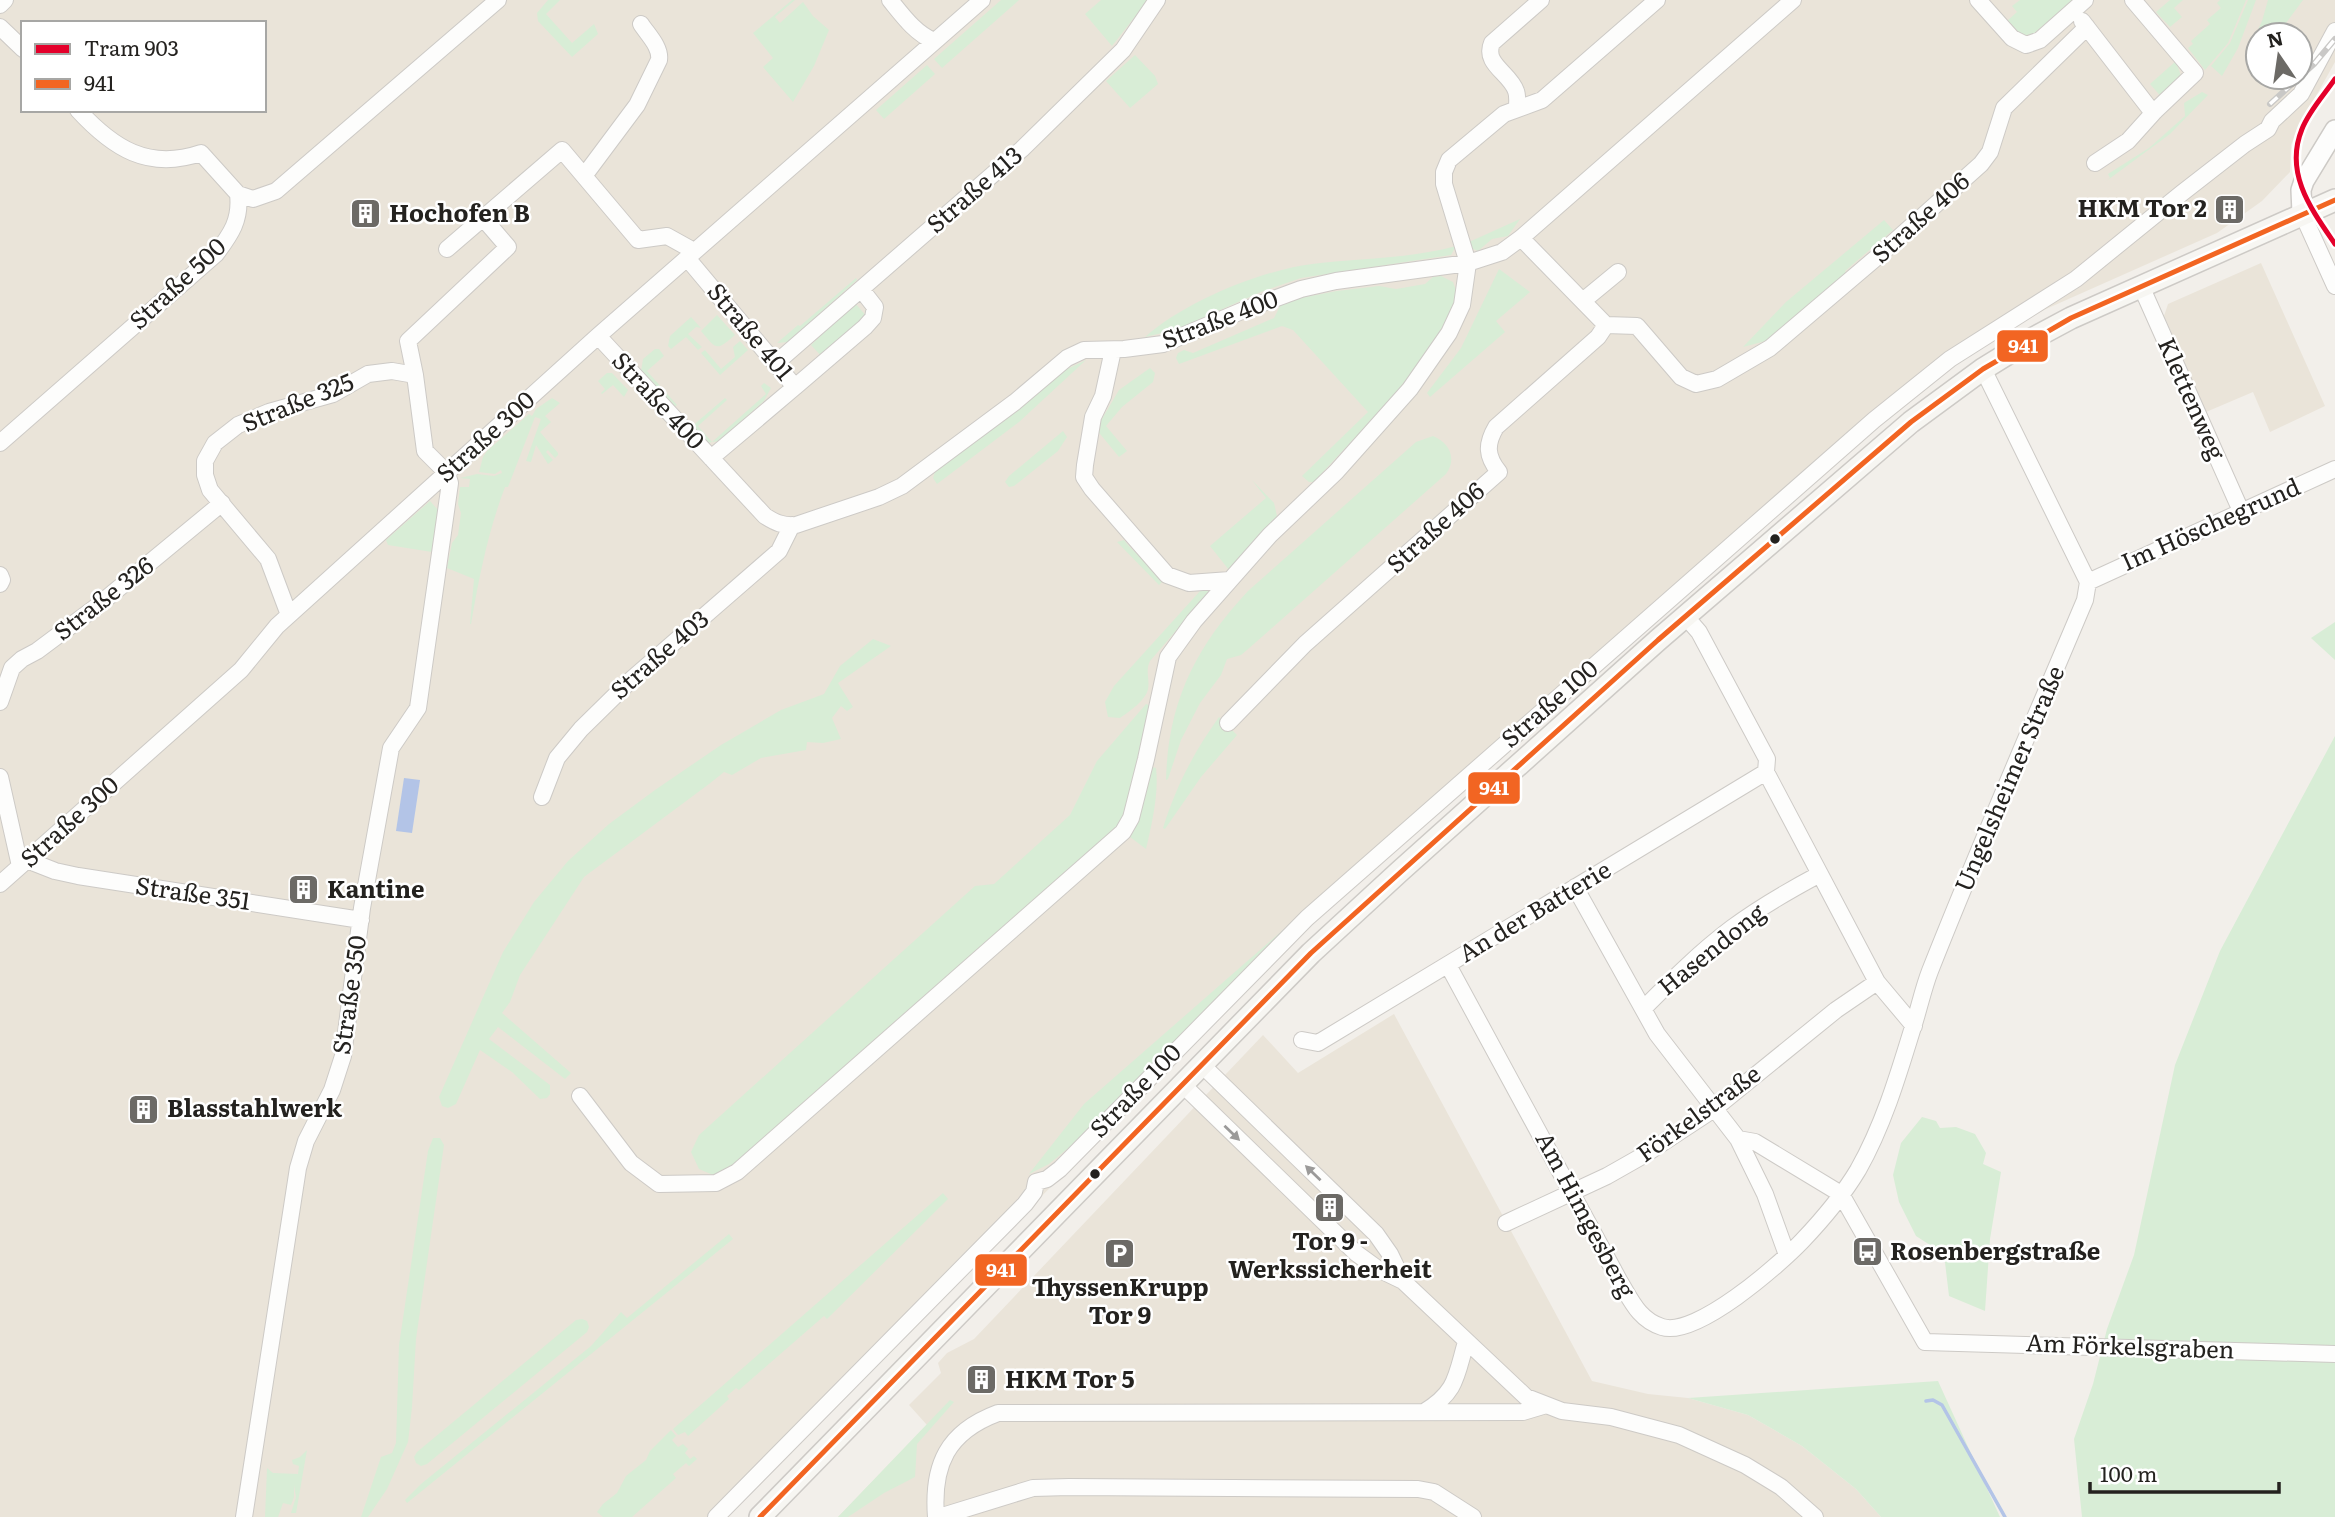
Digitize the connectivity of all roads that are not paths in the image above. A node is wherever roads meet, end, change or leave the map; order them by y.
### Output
1 (5, 0) edge
2 (498, 0) edge
3 (890, 0) edge
4 (982, 0) edge
5 (1157, 0) edge
6 (1541, 0) edge
7 (1657, 0) edge
8 (1793, 0) edge
9 (1978, 0) edge
10 (2133, 0) edge
11 (0, 5) edge
12 (2079, 6) edge
13 (641, 24) dead end
14 (0, 27) edge
15 (2087, 27) junction
16 (2335, 31) edge
17 (934, 41) junction
18 (21, 47) edge
19 (1517, 108) junction
20 (2155, 111) junction
21 (80, 112) edge
22 (2335, 130) edge
23 (2095, 163) dead end
24 (584, 176) junction
25 (238, 194) junction
26 (2335, 200) edge
27 (2302, 213) junction
28 (483, 218) junction
29 (1521, 238) junction
30 (447, 249) dead end
31 (690, 254) junction
32 (1468, 263) junction
33 (1618, 272) dead end
34 (2141, 286) junction
35 (2335, 286) edge
36 (862, 289) junction
37 (1584, 300) junction
38 (1606, 324) junction
39 (598, 336) junction
40 (1112, 350) junction
41 (776, 363) junction
42 (1983, 369) junction
43 (415, 374) junction
44 (795, 387) junction
45 (0, 443) edge
46 (711, 458) junction
47 (2335, 468) edge
48 (447, 473) junction
49 (222, 503) junction
50 (2241, 511) junction
51 (792, 525) junction
52 (0, 575) edge
53 (1230, 580) junction
54 (2088, 582) junction
55 (0, 584) edge
56 (289, 615) junction
57 (1686, 617) junction
58 (0, 702) edge
59 (1228, 723) dead end
60 (1766, 772) junction
61 (0, 777) edge
62 (542, 797) dead end
63 (24, 863) junction
64 (1820, 874) junction
65 (0, 884) edge
66 (1575, 887) junction
67 (361, 920) junction
68 (1448, 965) junction
69 (1877, 982) junction
70 (1643, 1009) junction
71 (1913, 1026) junction
72 (1302, 1040) dead end
73 (1202, 1065) junction
74 (1183, 1085) junction
75 (580, 1096) dead end
76 (1714, 1109) junction
77 (1738, 1139) junction
78 (1573, 1192) junction
79 (1841, 1194) junction
80 (1506, 1223) dead end
81 (1787, 1255) junction
82 (1403, 1281) junction
83 (1466, 1342) junction
84 (2335, 1354) edge
85 (1543, 1406) junction
86 (1424, 1412) junction
87 (244, 1517) edge
88 (716, 1517) edge
89 (760, 1517) edge
90 (937, 1517) edge
91 (1473, 1517) edge
92 (1815, 1517) edge

1 - 11 street
2 - 25 street
3 - 17 street
4 - 17 street, Straße 300
5 - 36 street, Straße 413
6 - 19 street
7 - 19 street
8 - 29 street, Straße 400
9 - 12 street
10 - 20 street
12 - 15 street
13 - 24 street
14 - 18 street
15 - 20 street
15 - 38 street, Straße 406
16 - 88 street, Straße 100
17 - 31 street, Straße 300
19 - 32 street
20 - 23 street
21 - 25 street
22 - 27 street
24 - 28 street
24 - 31 street
25 - 45 street, Straße 500
26 - 27 main road
27 - 34 main road
27 - 35 street
28 - 30 street
28 - 43 street
29 - 32 street, Straße 400
29 - 37 street
31 - 39 street, Straße 300
31 - 41 street, Straße 401
32 - 40 street, Straße 400
32 - 53 street
33 - 37 street
34 - 42 main road
34 - 50 street, Klettenweg
36 - 41 street, Straße 413
36 - 44 street
37 - 38 street
38 - 59 street, Straße 406
39 - 46 street, Straße 400
39 - 48 street, Straße 300
40 - 51 street, Straße 400
40 - 53 street
41 - 44 street, Straße 401
42 - 54 street
42 - 57 main road
43 - 48 street
43 - 49 street, Straße 325
44 - 46 street, Straße 401
46 - 51 street, Straße 400
47 - 50 street, Im Höschegrund
48 - 56 street, Straße 300
48 - 67 street, Straße 350
49 - 56 street, Straße 325
49 - 58 street, Straße 326
50 - 54 street, Im Höschegrund
51 - 62 street, Straße 403
52 - 55 street
53 - 75 street
54 - 71 street, Ungelsheimer Straße
56 - 63 street, Straße 300
57 - 60 street
57 - 73 main road
60 - 64 street
60 - 66 street, An der Batterie
61 - 63 street
63 - 65 street, Straße 300
63 - 67 street, Straße 351
64 - 69 street
64 - 70 street, Hasendong
66 - 68 street, An der Batterie
66 - 70 street
67 - 87 street, Straße 350
68 - 72 street, An der Batterie
68 - 78 street, Am Himgesberg
69 - 71 street
69 - 76 street, Förkelstraße
70 - 76 street
71 - 79 street, Ungelsheimer Straße
73 - 74 main road
82 -> 73 street
74 -> 82 street
74 - 89 main road
76 - 77 street
76 - 78 street, Förkelstraße
77 - 79 street
77 - 81 street
78 - 80 street, Förkelstraße
78 - 81 street, Am Himgesberg
79 - 81 street, Am Himgesberg
79 - 84 street, Am Förkelsgraben
82 - 83 street
83 - 85 street
83 - 86 street
85 - 86 street
85 - 92 street
86 - 90 street
90 - 91 street

